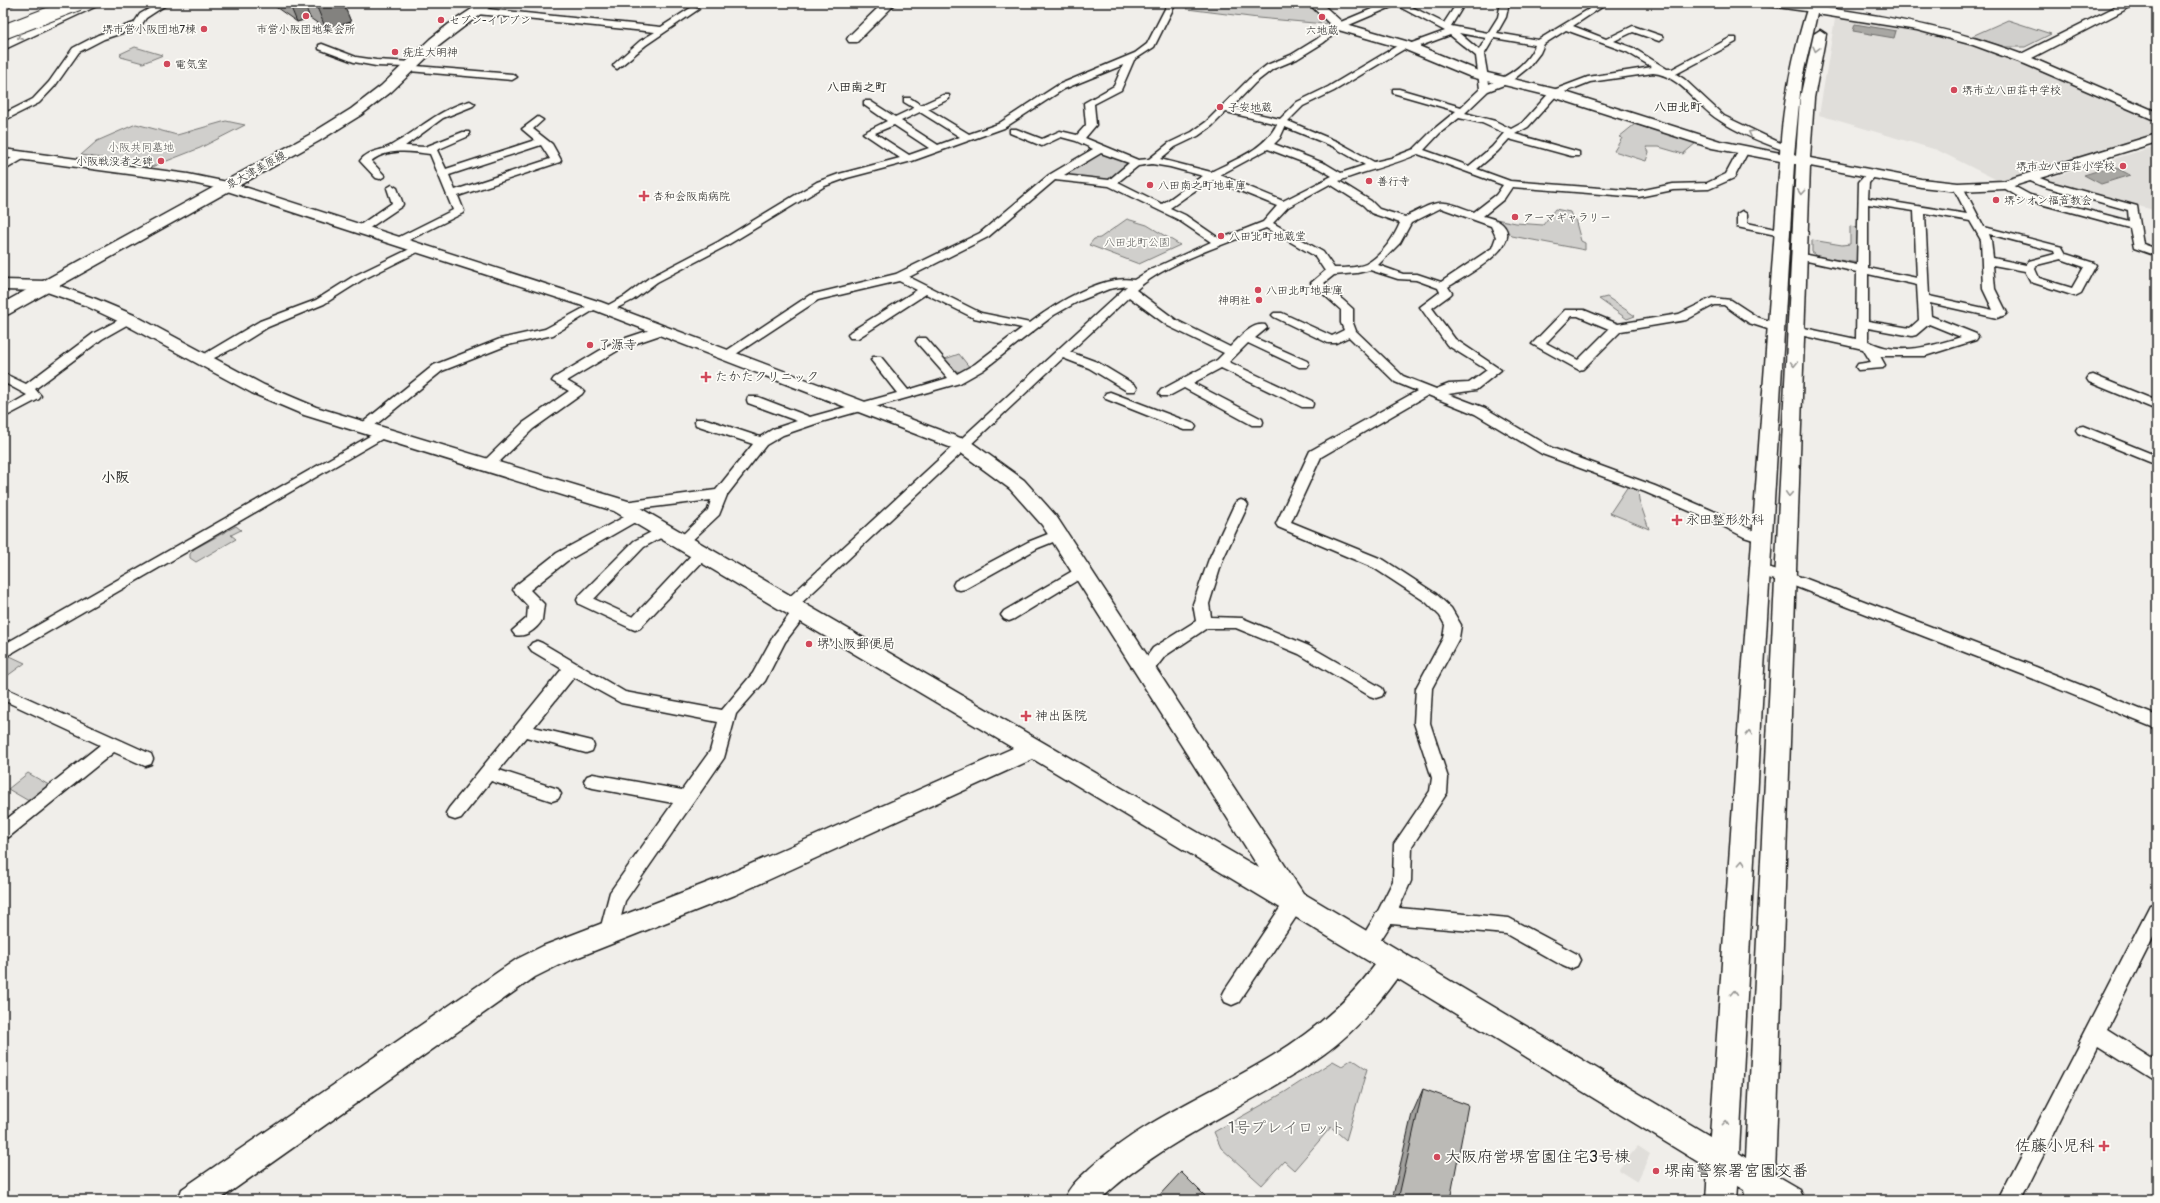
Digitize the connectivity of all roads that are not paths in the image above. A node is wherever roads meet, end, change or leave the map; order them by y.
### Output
1 (60, 3) edge
2 (63, 3) edge
3 (79, 3) edge
4 (93, 3) edge
5 (165, 3) edge
6 (890, 3) edge
7 (1172, 3) edge
8 (1314, 3) edge
9 (1397, 3) edge
10 (1461, 3) edge
11 (1505, 3) edge
12 (1604, 3) edge
13 (1762, 3) edge
14 (2132, 3) edge
15 (483, 7) edge
16 (1821, 7) edge
17 (695, 9) dead end
18 (3, 26) edge
19 (1339, 26) junction
20 (1566, 27) junction
21 (1449, 29) junction
22 (664, 30) junction
23 (3, 34) edge
24 (1490, 36) junction
25 (1659, 38) dead end
26 (854, 39) dead end
27 (1733, 40) dead end
28 (1606, 42) junction
29 (1540, 43) junction
30 (3, 46) edge
31 (1407, 46) junction
32 (322, 47) dead end
33 (1480, 55) junction
34 (2022, 58) junction
35 (1130, 59) junction
36 (618, 66) dead end
37 (410, 67) junction
38 (1664, 72) junction
39 (1482, 76) junction
40 (512, 77) dead end
41 (1504, 81) junction
42 (1485, 90) junction
43 (1396, 91) dead end
44 (1554, 92) junction
45 (946, 97) dead end
46 (907, 100) dead end
47 (866, 103) dead end
48 (470, 104) dead end
49 (921, 109) junction
50 (1225, 109) junction
51 (1460, 112) junction
52 (2157, 117) edge
53 (3, 118) edge
54 (538, 120) dead end
55 (894, 121) junction
56 (1284, 123) junction
57 (1013, 131) dead end
58 (466, 134) dead end
59 (1509, 134) junction
60 (968, 138) junction
61 (2157, 138) edge
62 (1079, 139) junction
63 (543, 141) junction
64 (1266, 145) junction
65 (395, 148) junction
66 (937, 149) junction
67 (1100, 149) junction
68 (1744, 150) junction
69 (425, 151) junction
70 (1418, 152) junction
71 (3, 154) edge
72 (1575, 154) dead end
73 (21, 156) junction
74 (1792, 156) junction
75 (908, 158) junction
76 (1153, 160) junction
77 (1137, 163) junction
78 (1373, 165) junction
79 (3, 168) edge
80 (1471, 169) junction
81 (442, 174) junction
82 (1871, 175) junction
83 (380, 176) dead end
84 (1211, 176) junction
85 (1053, 177) junction
86 (1336, 178) junction
87 (2032, 178) junction
88 (1111, 183) junction
89 (1509, 184) junction
90 (2004, 185) junction
91 (227, 186) junction
92 (1958, 187) junction
93 (392, 188) dead end
94 (451, 194) junction
95 (1863, 200) junction
96 (1284, 205) junction
97 (1164, 207) junction
98 (1919, 209) junction
99 (1742, 214) dead end
100 (1476, 216) junction
101 (1973, 218) junction
102 (1406, 221) junction
103 (1267, 224) junction
104 (2136, 226) junction
105 (361, 229) junction
106 (1980, 230) junction
107 (1781, 233) junction
108 (399, 241) junction
109 (1219, 243) junction
110 (418, 248) junction
111 (2157, 253) edge
112 (1798, 256) junction
113 (2062, 256) junction
114 (1987, 260) junction
115 (1370, 266) junction
116 (1862, 269) junction
117 (2029, 270) junction
118 (1331, 272) junction
119 (900, 277) junction
120 (1924, 283) junction
121 (3, 285) edge
122 (46, 286) junction
123 (1442, 286) junction
124 (1133, 287) junction
125 (925, 290) junction
126 (1925, 298) junction
127 (601, 307) junction
128 (3, 310) edge
129 (1278, 315) dead end
130 (1925, 318) junction
131 (128, 320) junction
132 (1862, 323) junction
133 (1033, 327) junction
134 (1261, 328) dead end
135 (1617, 328) junction
136 (1786, 329) junction
137 (662, 330) junction
138 (1351, 332) junction
139 (854, 335) dead end
140 (1246, 338) junction
141 (922, 341) dead end
142 (1865, 344) junction
143 (1061, 353) junction
144 (1233, 353) junction
145 (726, 355) junction
146 (202, 359) junction
147 (877, 360) dead end
148 (1221, 363) junction
149 (1303, 364) dead end
150 (1862, 367) dead end
151 (3, 377) edge
152 (2093, 379) dead end
153 (956, 380) junction
154 (1184, 383) junction
155 (27, 389) junction
156 (1432, 392) junction
157 (1165, 393) dead end
158 (905, 395) junction
159 (753, 400) dead end
160 (1307, 404) dead end
161 (2157, 406) edge
162 (863, 407) junction
163 (3, 414) edge
164 (809, 421) junction
165 (702, 422) dead end
166 (1257, 422) dead end
167 (1189, 427) dead end
168 (2082, 430) dead end
169 (372, 431) junction
170 (761, 442) junction
171 (964, 446) junction
172 (2157, 461) edge
173 (488, 465) junction
174 (720, 494) junction
175 (1241, 505) dead end
176 (629, 511) junction
177 (663, 531) junction
178 (1058, 534) junction
179 (1763, 538) junction
180 (682, 542) junction
181 (702, 554) junction
182 (1761, 570) junction
183 (1081, 571) junction
184 (1786, 577) junction
185 (960, 585) dead end
186 (795, 609) junction
187 (1009, 615) dead end
188 (1204, 623) junction
189 (520, 631) dead end
190 (537, 646) dead end
191 (3, 652) edge
192 (572, 668) junction
193 (1145, 670) junction
194 (3, 692) edge
195 (1376, 692) dead end
196 (728, 717) junction
197 (2157, 723) edge
198 (522, 730) junction
199 (113, 744) junction
200 (586, 746) dead end
201 (1033, 749) junction
202 (145, 759) dead end
203 (487, 773) junction
204 (593, 781) dead end
205 (552, 794) dead end
206 (686, 798) junction
207 (455, 813) dead end
208 (3, 832) edge
209 (1295, 902) junction
210 (2157, 911) edge
211 (1386, 915) junction
212 (608, 934) junction
213 (1366, 946) junction
214 (1570, 960) dead end
215 (1393, 962) junction
216 (1232, 996) dead end
217 (2094, 1032) junction
218 (2157, 1073) edge
219 (1724, 1161) junction
220 (1759, 1192) edge
221 (193, 1200) edge
222 (1079, 1200) edge
223 (1721, 1200) edge
224 (1788, 1200) edge
225 (2008, 1200) edge

1 - 23 main road
2 - 18 main road
3 - 23 main road, bridge
4 -> 30 main road
5 - 53 street
6 - 26 street
7 - 35 street
8 - 19 street
9 - 19 street
9 - 21 street
10 - 21 street
11 - 24 street
12 - 20 street
13 - 16 street
14 - 34 street
15 - 22 street
15 - 37 main road, 泉大津美原線
16 - 34 street
16 - 74 street
17 - 22 street
19 - 31 street
19 - 50 street
20 - 28 street
20 - 29 street
21 - 24 street
21 - 31 street
21 - 33 street
22 - 36 street
24 - 29 street
24 - 33 street
25 - 28 street
27 - 38 street
28 - 38 street
29 - 41 street
31 - 39 street
31 - 56 street
32 - 37 street
33 - 39 street
34 - 52 street
35 - 60 street
35 - 62 street
37 - 40 street
37 - 91 main road, 泉大津美原線
38 - 44 street
74 -> 38 street
39 - 41 street
39 - 42 street
41 - 42 street
41 - 44 street
42 - 51 street
43 - 51 street
44 - 59 street
44 - 68 street
45 - 49 street
46 - 49 street
47 - 55 street
48 - 65 street
49 - 55 street
49 - 60 street
50 - 56 street
50 - 76 street
51 - 59 street
51 - 70 street
54 - 63 street
55 - 66 street
55 - 75 street
56 - 64 street
56 - 78 street
57 - 62 street
58 - 69 street
59 - 72 street
59 - 80 street
60 - 66 street
61 - 87 street
62 - 67 street
63 - 81 street
63 - 94 street
64 - 84 street
64 - 86 street
65 - 69 street
65 - 83 street
66 - 75 street
67 - 77 street
67 - 85 street
68 - 74 street
68 - 89 street
69 - 81 street
70 - 78 street
70 - 80 street
71 - 73 street
73 - 79 street
73 - 91 street
74 - 82 street
74 - 107 street
74 -> 112 street
75 - 127 street
76 - 77 street
76 - 84 street
77 - 88 street
78 - 86 street
80 - 89 street
81 - 94 street
82 - 92 street
82 - 95 street
84 - 96 street
84 - 97 street
85 - 88 street
85 - 119 street
86 - 96 street
86 - 102 street
87 - 90 street
87 - 104 street
88 - 97 street
89 - 100 street
90 - 92 street
90 - 104 street
91 - 105 street
91 - 122 main road, 泉大津美原線
92 - 101 street
93 - 105 street
94 - 108 street
95 - 98 street
95 - 116 street
96 - 103 street
97 - 109 street
98 - 101 street
98 - 120 street
99 - 107 street
100 - 102 street
100 - 123 street
101 - 106 street
102 - 115 street
103 - 109 street
103 - 118 street
104 - 111 street
105 - 108 street
106 - 113 street
106 - 114 street
107 - 136 street
108 - 110 street
109 - 124 street
110 - 127 street
110 - 146 street
112 - 116 street
112 - 136 street
113 - 117 street
113 - 117 street
114 - 117 street
114 - 126 street
115 - 118 street
115 - 123 street
116 - 120 street
116 - 132 street
118 - 138 street
119 - 125 street
119 - 145 street
120 - 126 street
121 - 122 street
122 - 128 main road, 泉大津美原線
122 - 131 street
123 - 156 street
124 - 133 street
124 - 143 street
124 - 144 street
125 - 133 street
125 - 139 street
126 - 130 street
127 - 137 street
127 - 169 street
129 - 138 street
130 - 132 street
130 - 142 street
131 - 146 street
131 - 155 street
132 - 142 street
133 - 153 street
134 - 140 street
135 - 135 street
135 - 136 street
136 - 142 street
136 - 179 street
136 -> 184 street
137 - 145 street
137 - 173 street
138 - 156 street
140 - 144 street
140 - 149 street
141 - 153 street
142 - 150 street
143 - 167 street
143 - 171 street
144 - 148 street
145 - 162 street
146 - 169 street
147 - 158 street
148 - 154 street
148 - 160 street
151 - 155 street
152 - 161 street
153 - 158 street
154 - 157 street
154 - 166 street
155 - 163 street
156 - 179 street
156 - 211 street
158 - 162 street
159 - 164 street
162 - 164 street
162 - 171 street
164 - 170 street
165 - 170 street
168 - 172 street
169 - 173 street
169 - 191 street
170 - 174 street
171 - 178 street
171 - 186 street
173 - 176 street
174 - 176 street
174 - 180 street
175 - 188 street
176 - 177 street
176 - 189 street
177 - 180 street
177 - 181 street
178 - 183 street
178 - 185 street
179 - 182 street
180 - 181 street
181 - 186 street
182 - 184 street
219 -> 182 street
183 - 187 street
183 - 193 street
184 - 197 street
184 - 220 street
186 - 196 street
186 - 201 street
188 - 193 street
188 - 195 street
190 - 192 street
192 - 196 street
192 - 198 street
193 - 209 street
194 - 199 street
196 - 206 street
198 - 200 street
198 - 203 street
199 - 202 street
199 - 208 street
201 - 209 street
201 - 212 street
203 - 205 street
203 - 207 street
204 - 206 street
206 - 212 street
209 - 213 street
209 - 216 street
210 - 217 street
211 - 213 street
211 - 214 street
212 - 221 street
213 - 215 street
215 - 219 street
215 - 222 street
217 - 218 street
217 - 225 street
219 - 220 street
219 - 223 street
220 - 224 street

